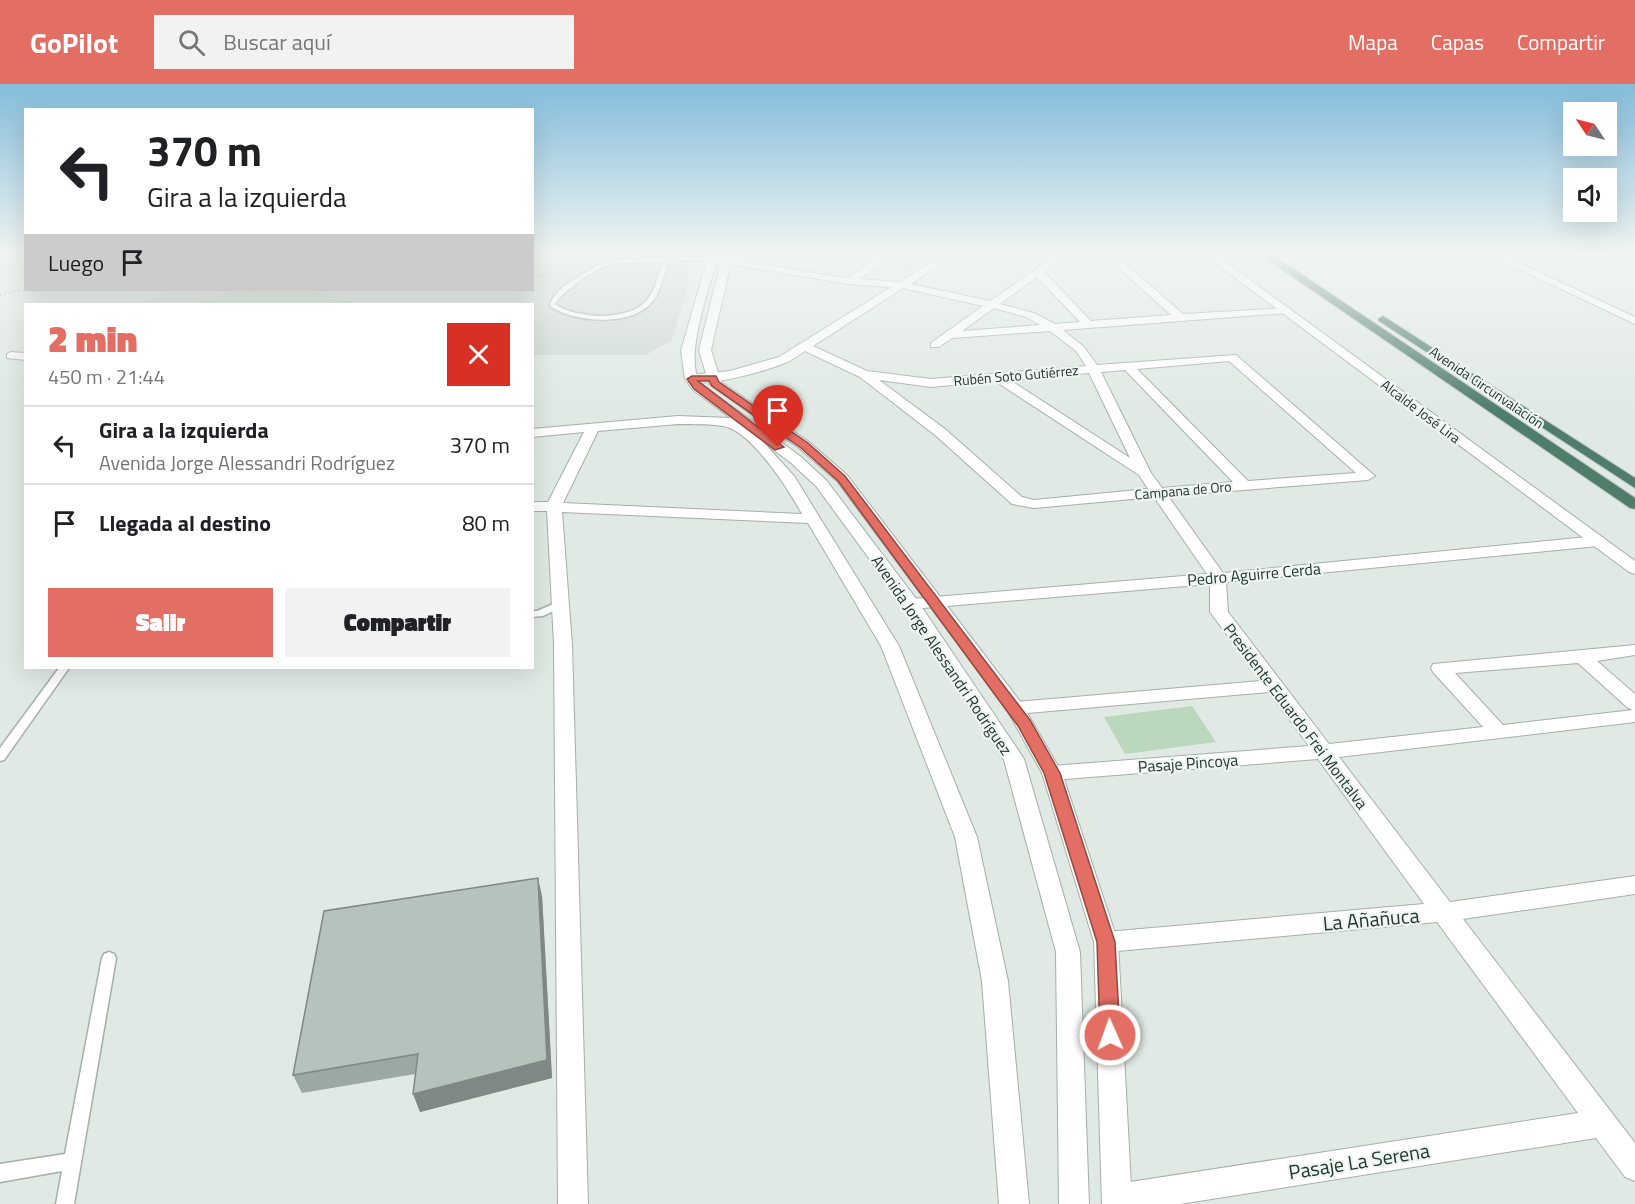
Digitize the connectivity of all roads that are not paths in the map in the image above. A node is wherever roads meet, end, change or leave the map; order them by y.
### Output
1 (552, 305) edge
2 (646, 305) edge
3 (703, 305) edge
4 (712, 305) edge
5 (871, 305) edge
6 (993, 305) edge
7 (994, 305) edge
8 (1070, 305) edge
9 (1166, 305) edge
10 (1279, 305) edge
11 (1340, 305) edge
12 (1362, 305) edge
13 (1601, 305) edge
14 (1286, 310) junction
15 (1179, 317) junction
16 (1635, 321) edge
17 (1087, 323) junction
18 (1052, 327) junction
19 (950, 335) junction
20 (935, 345) dead end
21 (806, 347) junction
22 (11, 356) dead end
23 (24, 357) edge
24 (1232, 357) joint
25 (1127, 364) junction
26 (1093, 368) junction
27 (864, 375) junction
28 (713, 378) junction
29 (999, 378) junction
30 (692, 379) junction
31 (738, 423) junction
32 (593, 427) junction
33 (534, 433) edge
34 (1143, 473) junction
35 (1635, 484) edge
36 (1244, 485) junction
37 (1157, 493) junction
38 (1635, 505) edge
39 (543, 506) edge
40 (815, 519) junction
41 (1598, 542) junction
42 (1635, 569) edge
43 (1218, 578) junction
44 (934, 602) junction
45 (560, 604) junction
46 (910, 604) junction
47 (534, 614) edge
48 (1635, 650) edge
49 (1582, 657) junction
50 (63, 669) edge
51 (1274, 686) junction
52 (1635, 704) edge
53 (1015, 708) junction
54 (1635, 716) edge
55 (1498, 731) junction
56 (1323, 752) junction
57 (0, 757) edge
58 (1052, 773) junction
59 (1635, 885) edge
60 (1443, 912) junction
61 (1106, 942) junction
62 (109, 958) dead end
63 (1602, 1124) junction
64 (73, 1161) junction
65 (1635, 1167) edge
66 (0, 1173) edge
67 (1117, 1201) edge
68 (65, 1204) edge
69 (573, 1204) edge
70 (1014, 1204) edge
71 (1074, 1204) edge

1 - 2 lane
3 - 30 street
4 - 28 street
5 - 21 street
6 - 19 street
7 - 18 street
8 - 17 street
9 - 15 street
10 - 14 street, Alcalde José Lira
11 - 38 highway, Avenida Circunvalación
12 - 35 highway, Avenida Circunvalación
13 - 16 street
14 - 15 street
14 - 41 street, Alcalde José Lira
15 - 17 street
17 - 18 street
18 - 19 street
18 - 26 street
19 - 20 street
21 - 27 street, Rubén Soto Gutiérrez
21 - 28 street
22 - 23 street
24 - 25 street, Rubén Soto Gutiérrez
24 - 36 street, Campana de Oro
25 - 26 street, Rubén Soto Gutiérrez
25 - 36 street
26 - 29 street, Rubén Soto Gutiérrez
26 - 34 street
27 - 29 street, Rubén Soto Gutiérrez
27 - 37 street, Campana de Oro
28 - 30 street
28 - 44 street, Avenida Jorge Alessandri Rodríguez
29 - 34 street
30 - 31 street, Avenida Jorge Alessandri Rodríguez
31 - 32 street
31 - 40 street
31 - 46 street, Avenida Jorge Alessandri Rodríguez
32 - 33 street
32 - 39 street
34 - 37 street
36 - 37 street, Campana de Oro
37 - 43 street
39 - 40 street
39 - 45 street
40 - 70 street
41 - 42 street, Alcalde José Lira
41 - 43 street, Pedro Aguirre Cerda
43 - 44 street, Pedro Aguirre Cerda
43 - 51 street, Presidente Eduardo Frei Montalva
44 - 46 street, Pedro Aguirre Cerda
44 - 53 street, Avenida Jorge Alessandri Rodríguez
45 - 47 lane
45 - 69 street
46 - 71 street, Avenida Jorge Alessandri Rodríguez
48 - 49 street
49 - 52 street
49 - 55 street
50 - 57 lane
51 - 53 street
51 - 56 street, Presidente Eduardo Frei Montalva
53 - 58 street, Avenida Jorge Alessandri Rodríguez
54 - 55 street, Pasaje Pincoya
55 - 56 street, Pasaje Pincoya
56 - 58 street, Pasaje Pincoya
56 - 60 street, Presidente Eduardo Frei Montalva
58 - 61 street, Avenida Jorge Alessandri Rodríguez
59 - 60 street, La Añañuca
60 - 61 street, La Añañuca
60 - 63 street, Presidente Eduardo Frei Montalva
61 - 67 street, Avenida Jorge Alessandri Rodríguez
62 - 64 lane
63 - 65 street, Presidente Eduardo Frei Montalva
63 - 67 street, Pasaje La Serena
64 - 66 lane
64 - 68 lane

